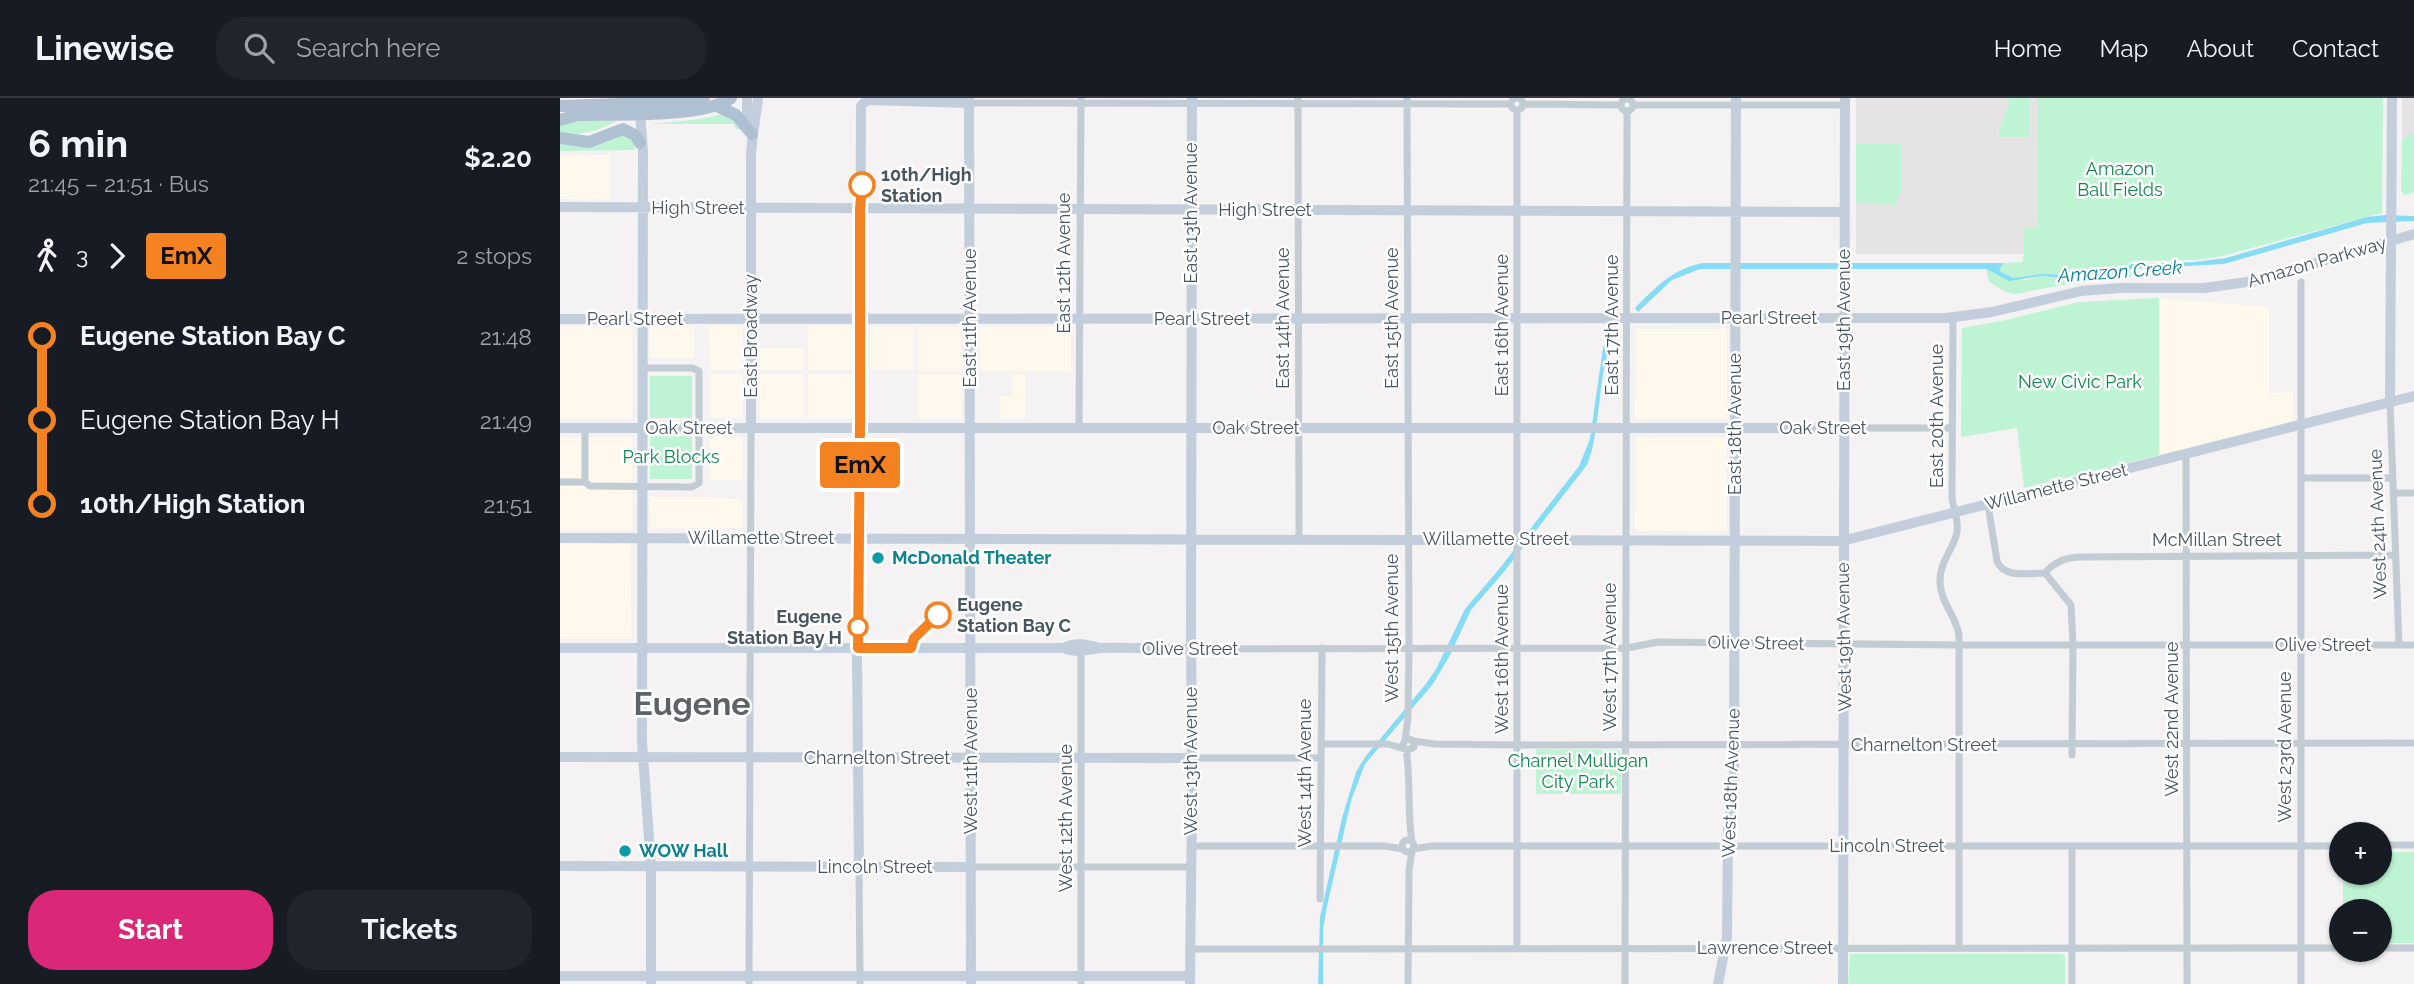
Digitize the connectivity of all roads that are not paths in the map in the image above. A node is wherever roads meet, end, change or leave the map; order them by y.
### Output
1 (704, 98) edge
2 (731, 98) edge
3 (747, 98) edge
4 (758, 98) edge
5 (2392, 98) edge
6 (560, 100) edge
7 (969, 101) edge
8 (1081, 101) edge
9 (1192, 101) edge
10 (1298, 101) edge
11 (1407, 101) edge
12 (1736, 101) edge
13 (1845, 101) edge
14 (1517, 103) edge
15 (1627, 103) edge
16 (582, 104) junction
17 (641, 105) edge
18 (560, 106) edge
19 (717, 106) junction
20 (560, 120) edge
21 (752, 134) junction
22 (566, 139) edge
23 (640, 143) junction
24 (642, 160) junction
25 (560, 207) edge
26 (642, 208) junction
27 (751, 209) junction
28 (860, 209) junction
29 (970, 209) junction
30 (1080, 210) junction
31 (1191, 210) junction
32 (1298, 210) junction
33 (1408, 211) junction
34 (1517, 211) junction
35 (1627, 212) junction
36 (1736, 212) junction
37 (1845, 212) junction
38 (2414, 234) edge
39 (2391, 241) junction
40 (2301, 282) dead end
41 (1952, 317) junction
42 (641, 318) junction
43 (751, 318) junction
44 (1518, 318) junction
45 (1627, 318) junction
46 (1735, 318) junction
47 (1844, 318) junction
48 (560, 319) edge
49 (860, 319) junction
50 (1080, 319) junction
51 (1192, 319) junction
52 (1299, 319) junction
53 (1408, 319) junction
54 (970, 320) junction
55 (642, 368) junction
56 (2414, 396) edge
57 (2390, 402) junction
58 (2302, 425) junction
59 (560, 428) edge
60 (585, 428) junction
61 (642, 428) junction
62 (700, 428) junction
63 (1191, 428) junction
64 (1299, 428) junction
65 (1408, 428) junction
66 (1518, 428) junction
67 (1627, 428) junction
68 (1735, 428) junction
69 (1843, 428) junction
70 (1952, 428) junction
71 (751, 429) junction
72 (860, 429) junction
73 (1079, 429) junction
74 (970, 430) junction
75 (860, 443) tunnel mouth
76 (2186, 454) junction
77 (859, 476) tunnel mouth
78 (2301, 478) junction
79 (2392, 478) junction
80 (560, 482) edge
81 (585, 482) junction
82 (642, 486) junction
83 (2393, 493) junction
84 (2414, 493) edge
85 (1988, 505) junction
86 (1955, 514) junction
87 (560, 538) edge
88 (642, 538) junction
89 (750, 538) junction
90 (859, 538) junction
91 (971, 539) junction
92 (1191, 539) junction
93 (1298, 539) junction
94 (1408, 539) junction
95 (1518, 539) junction
96 (1625, 539) junction
97 (1734, 539) junction
98 (1842, 541) junction
99 (2301, 555) junction
100 (2395, 555) junction
101 (2187, 556) junction
102 (2045, 573) junction
103 (1734, 643) junction
104 (1845, 644) junction
105 (2073, 644) junction
106 (2188, 644) junction
107 (1959, 645) junction
108 (2301, 645) junction
109 (2399, 645) junction
110 (2414, 645) edge
111 (560, 648) edge
112 (641, 648) junction
113 (751, 648) junction
114 (858, 648) junction
115 (1063, 648) junction
116 (1099, 648) junction
117 (1322, 648) junction
118 (1409, 648) junction
119 (1518, 648) junction
120 (1627, 648) junction
121 (971, 649) junction
122 (1191, 649) junction
123 (1081, 652) junction
124 (2301, 743) junction
125 (2414, 743) edge
126 (1321, 744) junction
127 (1408, 744) junction
128 (1959, 744) junction
129 (2072, 744) junction
130 (2187, 744) junction
131 (1517, 745) junction
132 (1626, 745) junction
133 (1734, 745) junction
134 (1844, 745) junction
135 (2072, 755) dead end
136 (1082, 756) junction
137 (560, 757) edge
138 (643, 757) junction
139 (750, 757) junction
140 (858, 758) junction
141 (971, 758) junction
142 (1192, 758) junction
143 (1321, 758) junction
144 (2187, 845) junction
145 (2301, 845) junction
146 (2392, 845) edge
147 (2414, 845) edge
148 (1191, 846) junction
149 (1320, 846) junction
150 (1409, 846) junction
151 (1517, 846) junction
152 (1626, 846) junction
153 (1728, 846) junction
154 (1843, 846) junction
155 (2071, 846) junction
156 (2329, 846) edge
157 (1959, 847) junction
158 (560, 866) edge
159 (651, 866) junction
160 (750, 867) junction
161 (859, 867) junction
162 (971, 867) junction
163 (1081, 867) junction
164 (1191, 867) junction
165 (1320, 899) dead end
166 (1726, 947) junction
167 (2187, 947) junction
168 (2301, 947) junction
169 (2329, 947) edge
170 (2392, 947) edge
171 (2414, 947) edge
172 (1189, 948) junction
173 (1408, 948) junction
174 (1517, 948) junction
175 (1625, 948) junction
176 (1843, 948) junction
177 (1959, 948) junction
178 (2072, 948) junction
179 (560, 976) edge
180 (651, 980) edge
181 (749, 980) edge
182 (860, 980) edge
183 (971, 980) edge
184 (1081, 980) edge
185 (1190, 980) edge
186 (1408, 984) edge
187 (1625, 984) edge
188 (1718, 984) edge
189 (1843, 984) edge
190 (2072, 984) edge
191 (2187, 984) edge
192 (2301, 984) edge

1 - 17 main road
2 - 19 main road
3 - 21 street, East Broadway
4 - 21 street, East Broadway
5 - 39 street
6 - 16 main road
7 - 8 street
7 - 28 street
7 - 29 street, East 11th Avenue
8 - 9 street
8 - 30 street, East 12th Avenue
9 - 10 street
9 - 31 street, East 13th Avenue
10 - 11 street
10 - 32 street, East 14th Avenue
11 - 14 street
11 - 33 street, East 15th Avenue
12 - 13 street
12 - 15 street
12 - 36 street, East 18th Avenue
13 - 37 street, East 19th Avenue
14 - 15 street
14 - 34 street, East 16th Avenue
15 - 35 street, East 17th Avenue
16 - 17 main road
16 - 18 main road
17 - 19 main road
17 - 20 main road
17 - 22 main road
17 - 23 street
17 - 24 street
19 - 21 main road
21 - 27 street, East Broadway
22 - 23 main road
23 - 24 street
24 - 26 street
25 - 26 street, High Street
26 - 27 street, High Street
26 - 42 street
27 - 28 street, High Street
27 - 43 street, East Broadway
28 - 29 street, High Street
28 - 49 street
29 - 30 street, High Street
29 - 54 street, East 11th Avenue
30 - 31 street, High Street
30 - 50 street, East 12th Avenue
31 - 32 street, High Street
31 - 51 street, East 13th Avenue
32 - 33 street, High Street
32 - 52 street, East 14th Avenue
33 - 34 street, High Street
33 - 53 street, East 15th Avenue
34 - 35 street, High Street
34 - 44 street, East 16th Avenue
35 - 36 street, High Street
35 - 45 street, East 17th Avenue
36 - 37 street, High Street
36 - 46 street, East 18th Avenue
37 - 47 street, East 19th Avenue
38 - 39 street, Amazon Parkway
39 - 41 street, Amazon Parkway
39 - 57 street
40 - 58 street, West 23rd Avenue
41 - 47 street, Amazon Parkway
41 - 70 street, East 20th Avenue
42 - 43 street, Pearl Street
42 - 48 street, Pearl Street
42 - 55 street
43 - 49 street, Pearl Street
43 - 71 street, East Broadway
44 - 45 street, Pearl Street
44 - 53 street, Pearl Street
44 - 66 street, East 16th Avenue
45 - 46 street, Pearl Street
45 - 67 street, East 17th Avenue
46 - 47 street, Pearl Street
46 - 68 street, East 18th Avenue
47 - 69 street, East 19th Avenue
49 - 54 street, Pearl Street
49 - 72 street
50 - 51 street, Pearl Street
50 - 54 street, Pearl Street
50 - 73 street, East 12th Avenue
51 - 52 street, Pearl Street
51 - 63 street, East 13th Avenue
52 - 53 street, Pearl Street
52 - 64 street, East 14th Avenue
53 - 65 street, East 15th Avenue
54 - 74 street, East 11th Avenue
55 - 61 street
55 - 62 street
56 - 57 street, Willamette Street
57 - 58 street, Willamette Street
57 - 79 street, West 24th Avenue
58 - 76 street, Willamette Street
58 - 78 street, West 23rd Avenue
59 - 60 street, Oak Street
60 - 61 street, Oak Street
60 - 81 street
61 - 62 street, Oak Street
61 - 82 street
62 - 71 street, Oak Street
62 - 82 street
63 - 64 street, Oak Street
63 - 73 street, Oak Street
63 - 92 street, East 13th Avenue
64 - 65 street, Oak Street
64 - 93 street, East 14th Avenue
65 - 66 street, Oak Street
65 - 94 street, East 15th Avenue
66 - 67 street, Oak Street
66 - 95 street, East 16th Avenue
67 - 68 street, Oak Street
67 - 96 street, East 17th Avenue
68 - 69 street, Oak Street
68 - 97 street, East 18th Avenue
69 - 70 street, Oak Street
69 - 98 street, East 19th Avenue
70 - 86 street, East 20th Avenue
71 - 72 street, Oak Street
71 - 89 street, East Broadway
72 - 74 street, Oak Street
72 - 75 street
73 - 74 street, Oak Street
74 - 91 street, East 11th Avenue
76 - 85 street, Willamette Street
76 - 101 street, West 22nd Avenue
77 - 90 street
78 - 79 street
78 - 99 street, West 23rd Avenue
79 - 83 street, West 24th Avenue
80 - 81 street
81 - 82 street
82 - 88 street
83 - 84 street
83 - 100 street, West 24th Avenue
85 - 86 street, Willamette Street
85 - 102 street
86 - 98 street, Willamette Street
86 - 107 street, East 20th Avenue
87 - 88 street, Willamette Street
88 - 89 street, Willamette Street
88 - 112 street
89 - 90 street, Willamette Street
89 - 113 street, East Broadway
90 - 91 street, Willamette Street
90 - 114 street
91 - 92 street, Willamette Street
91 - 121 street, West 11th Avenue
92 - 93 street, Willamette Street
92 - 122 street, West 13th Avenue
93 - 94 street, Willamette Street
94 - 95 street, Willamette Street
94 - 118 street, West 15th Avenue
95 - 96 street, Willamette Street
95 - 119 street, West 16th Avenue
96 - 97 street, Willamette Street
96 - 120 street, West 17th Avenue
97 - 98 street, Willamette Street
97 - 103 street, West 18th Avenue
98 - 104 street, West 19th Avenue
99 - 100 street, McMillan Street
99 - 101 street, McMillan Street
99 - 108 street, West 23rd Avenue
100 - 109 street, West 24th Avenue
101 - 102 street, McMillan Street
101 - 106 street, West 22nd Avenue
102 - 105 street
103 - 104 street, Olive Street
103 - 120 street, Olive Street
103 - 133 street, West 18th Avenue
104 - 107 street, Olive Street
104 - 134 street, West 19th Avenue
105 - 106 street, Olive Street
105 - 107 street, Olive Street
105 - 129 street
106 - 108 street, Olive Street
106 - 130 street, West 22nd Avenue
107 - 128 street, East 20th Avenue
108 - 109 street, Olive Street
108 - 124 street, West 23rd Avenue
109 - 110 street, Olive Street
111 - 112 street, Olive Street
112 - 113 street, Olive Street
112 - 138 street
113 - 114 street, Olive Street
113 - 139 street, East Broadway
114 - 121 street, Olive Street
114 - 140 street
115 - 116 street, Olive Street
115 - 121 street, Olive Street
115 - 123 street, Olive Street
116 - 122 street, Olive Street
116 - 123 street, Olive Street
117 - 118 street, Olive Street
117 - 122 street, Olive Street
117 - 126 street, West 14th Avenue
118 - 119 street, Olive Street
118 - 127 street, West 15th Avenue
119 - 120 street, Olive Street
119 - 131 street, West 16th Avenue
120 - 132 street, West 17th Avenue
121 - 141 street, West 11th Avenue
122 - 142 street, West 13th Avenue
123 - 136 street, West 12th Avenue
124 - 125 street, Charnelton Street
124 - 130 street, Charnelton Street
124 - 145 street, West 23rd Avenue
126 - 127 street, Charnelton Street
126 - 143 street, West 14th Avenue
127 - 131 street, Charnelton Street
127 - 150 street, West 15th Avenue
128 - 129 street, Charnelton Street
128 - 134 street, Charnelton Street
128 - 157 street, East 20th Avenue
129 - 130 street, Charnelton Street
129 - 135 street
130 - 144 street, West 22nd Avenue
131 - 132 street, Charnelton Street
131 - 151 street, West 16th Avenue
132 - 133 street, Charnelton Street
132 - 152 street, West 17th Avenue
133 - 134 street, Charnelton Street
133 - 153 street, West 18th Avenue
134 - 154 street, West 19th Avenue
136 - 141 street, Charnelton Street
136 - 142 street, Charnelton Street
136 - 163 street, West 12th Avenue
137 - 138 street, Charnelton Street
138 - 139 street, Charnelton Street
138 - 159 street
139 - 140 street, Charnelton Street
139 - 160 street, East Broadway
140 - 141 street, Charnelton Street
140 - 161 street
141 - 162 street, West 11th Avenue
142 - 143 street, Charnelton Street
142 - 148 street, West 13th Avenue
143 - 149 street, West 14th Avenue
144 - 145 street, Lincoln Street
144 - 155 street, Lincoln Street
144 - 167 street, West 22nd Avenue
145 - 156 street, Lincoln Street
145 - 168 street, West 23rd Avenue
146 - 147 street
148 - 149 street, Lincoln Street
148 - 164 street, West 13th Avenue
149 - 150 street, Lincoln Street
149 - 165 street, West 14th Avenue
150 - 151 street, Lincoln Street
150 - 173 street, West 15th Avenue
151 - 152 street, Lincoln Street
151 - 174 street, West 16th Avenue
152 - 153 street, Lincoln Street
152 - 175 street, West 17th Avenue
153 - 154 street, Lincoln Street
153 - 166 street, West 18th Avenue
154 - 157 street, Lincoln Street
154 - 176 street, West 19th Avenue
155 - 157 street, Lincoln Street
155 - 178 street
157 - 177 street, East 20th Avenue
158 - 159 street, Lincoln Street
159 - 160 street, Lincoln Street
159 - 180 street
160 - 161 street, Lincoln Street
160 - 181 street, East Broadway
161 - 162 street, Lincoln Street
161 - 182 street
162 - 163 street, Lincoln Street
162 - 183 street, West 11th Avenue
163 - 164 street, Lincoln Street
163 - 184 street, West 12th Avenue
164 - 172 street, West 13th Avenue
166 - 175 street, Lawrence Street
166 - 176 street, Lawrence Street
166 - 188 street, West 18th Avenue
167 - 168 street, Lawrence Street
167 - 178 street, Lawrence Street
167 - 191 street, West 22nd Avenue
168 - 169 street, Lawrence Street
168 - 192 street, West 23rd Avenue
170 - 171 street
172 - 173 street, Lawrence Street
172 - 185 street, West 13th Avenue
173 - 174 street, Lawrence Street
173 - 186 street, West 15th Avenue
174 - 175 street, Lawrence Street
175 - 187 street, West 17th Avenue
176 - 177 street, Lawrence Street
176 - 189 street, West 19th Avenue
177 - 178 street, Lawrence Street
178 - 190 street
179 - 180 street
180 - 181 street
181 - 182 street
182 - 183 street
183 - 184 street
184 - 185 street

